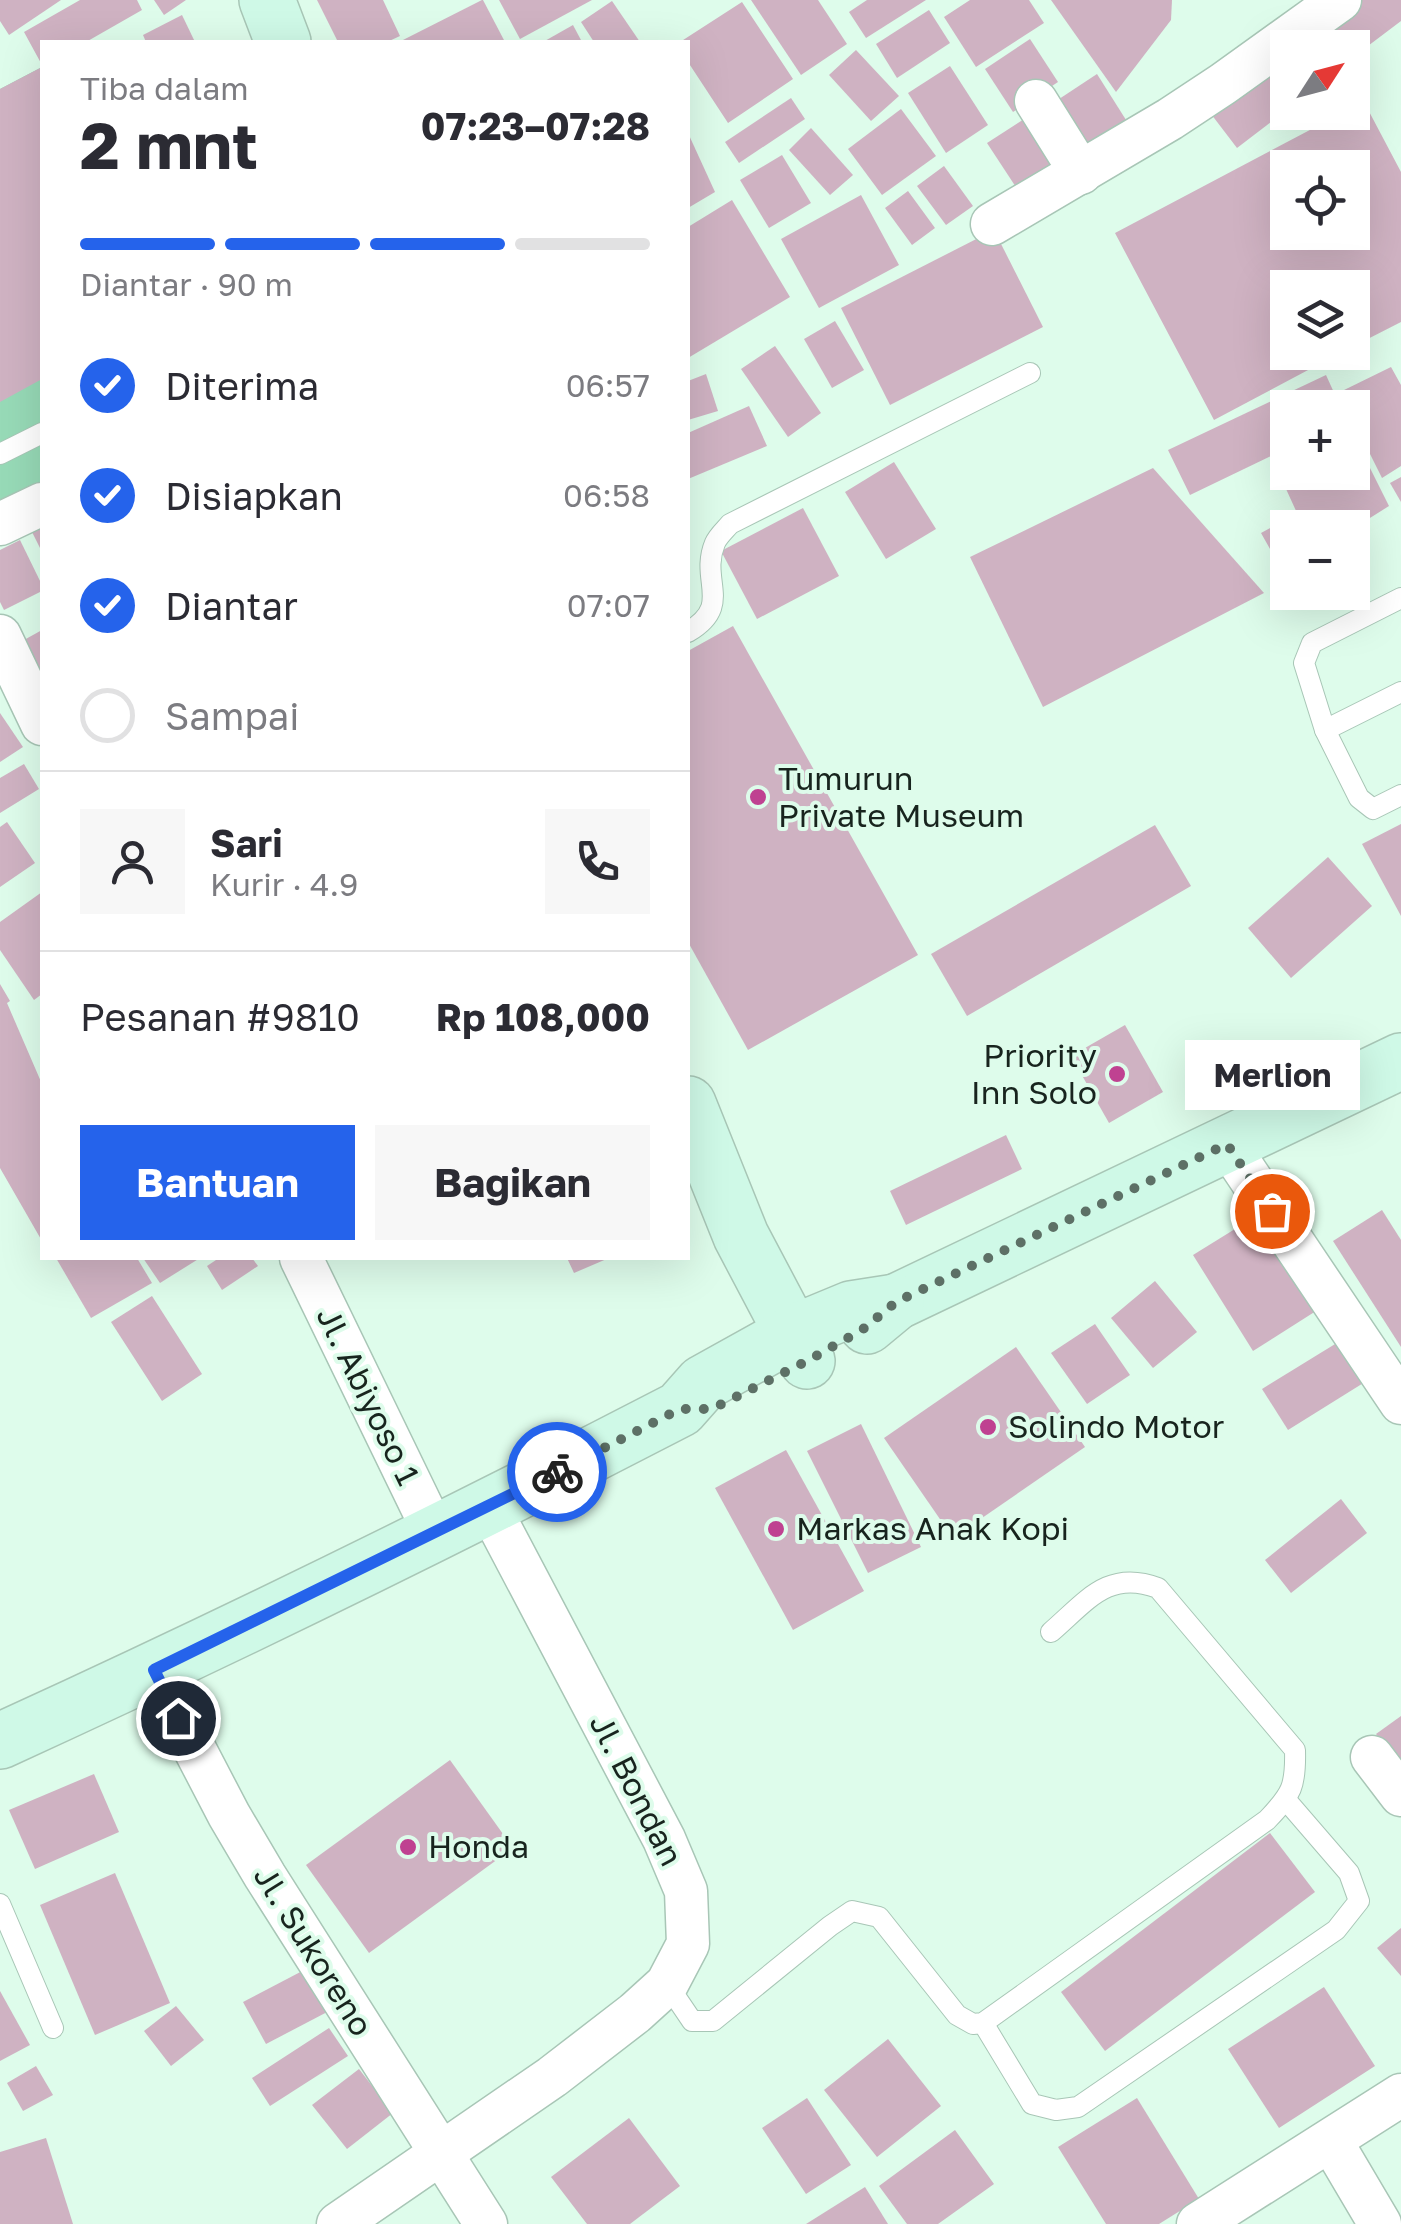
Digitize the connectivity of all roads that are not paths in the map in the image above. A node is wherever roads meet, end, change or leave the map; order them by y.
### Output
1 (266, 0) edge
2 (1340, 0) edge
3 (282, 40) edge
4 (1036, 100) dead end
5 (1080, 172) junction
6 (992, 224) dead end
7 (1030, 373) dead end
8 (40, 433) edge
9 (0, 454) edge
10 (40, 505) edge
11 (0, 524) edge
12 (1401, 598) edge
13 (690, 631) edge
14 (0, 636) edge
15 (1401, 692) edge
16 (40, 720) edge
17 (1325, 730) junction
18 (1401, 795) edge
19 (1401, 1062) edge
20 (690, 1109) edge
21 (1227, 1144) junction
22 (302, 1260) edge
23 (789, 1353) junction
24 (1401, 1402) edge
25 (490, 1507) junction
26 (435, 1534) junction
27 (1051, 1632) dead end
28 (154, 1670) junction
29 (0, 1741) edge
30 (1372, 1757) dead end
31 (1401, 1796) edge
32 (1286, 1800) junction
33 (0, 1904) edge
34 (666, 1984) junction
35 (983, 2023) junction
36 (54, 2028) dead end
37 (1401, 2095) edge
38 (1331, 2141) junction
39 (442, 2154) junction
40 (338, 2224) edge
41 (486, 2224) edge
42 (1198, 2224) edge
43 (1380, 2224) edge

1 - 3 main road
2 - 5 street
4 - 5 street
5 - 6 street
7 - 13 lane
8 - 9 lane
10 - 11 street
12 - 17 lane
14 - 16 street
15 - 17 lane
17 - 18 lane
19 - 21 main road
20 - 23 main road
21 - 23 main road
21 - 24 street
22 - 26 street, Jl. Abiyoso 1
23 - 25 main road
25 - 26 main road
25 - 34 street, Jl. Bondan
26 - 28 main road
27 - 32 lane
28 - 29 main road
28 - 39 street, Jl. Sukoreno
30 - 31 street
32 - 35 lane
32 - 35 lane
33 - 36 lane
34 - 35 lane
34 - 39 street, Jl. Bondan
37 - 38 street
38 - 42 street
38 - 43 street
39 - 40 street, Jl. Bondan
39 - 41 street, Jl. Sukoreno

